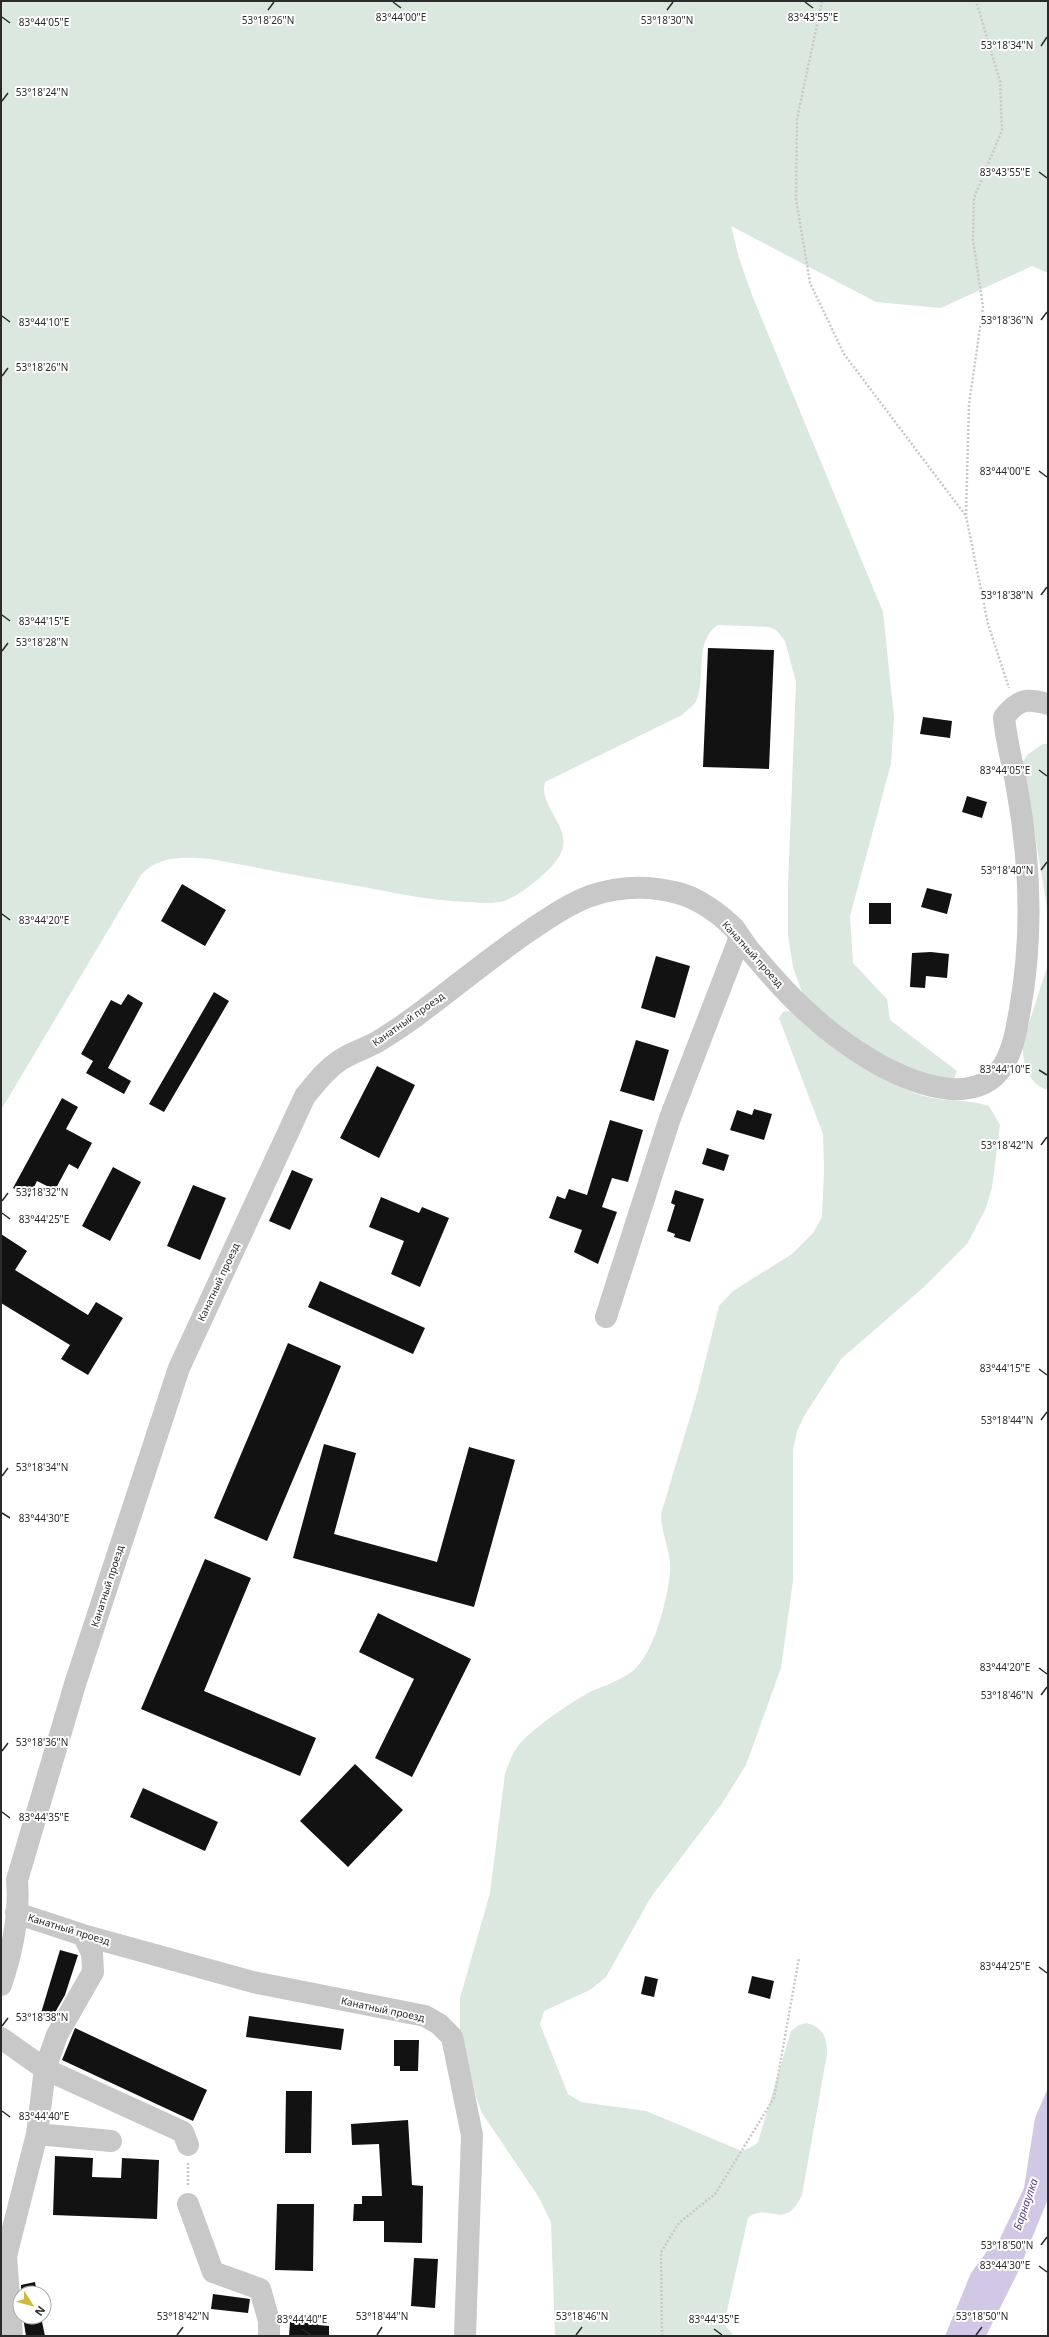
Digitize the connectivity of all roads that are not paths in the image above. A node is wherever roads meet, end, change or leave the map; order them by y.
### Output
1 (1048, 704) edge
2 (745, 944) junction
3 (606, 1317) dead end
4 (16, 1913) junction
5 (83, 1935) junction
6 (1, 1984) edge
7 (1, 2038) edge
8 (45, 2069) junction
9 (37, 2134) junction
10 (111, 2141) dead end
11 (188, 2145) road end
12 (188, 2204) road end
13 (12, 2336) edge
14 (269, 2336) edge
15 (465, 2336) edge

1 - 2 street, Канатный проезд
2 - 3 street
2 - 4 street, Канатный проезд
4 - 5 street, Канатный проезд
4 - 6 street
5 - 8 street
5 - 15 street, Канатный проезд
7 - 8 street
8 - 9 street
8 - 11 street
9 - 10 street
9 - 13 street
12 - 14 street

